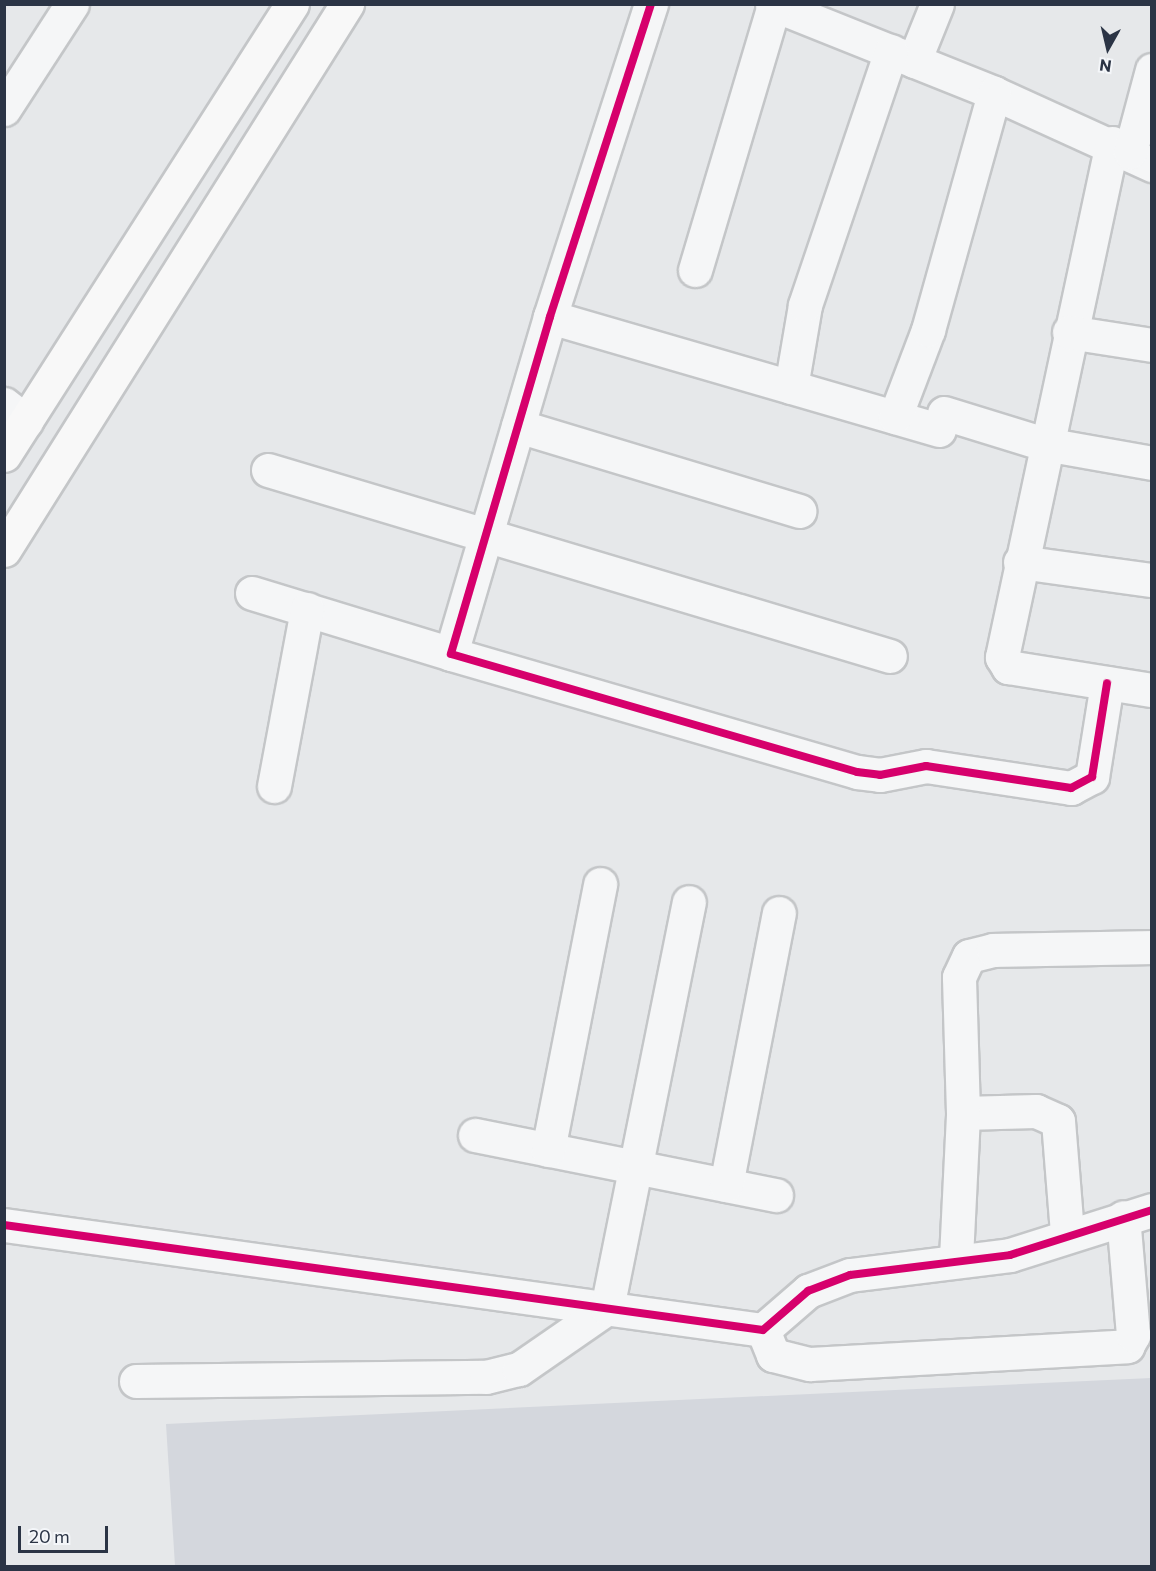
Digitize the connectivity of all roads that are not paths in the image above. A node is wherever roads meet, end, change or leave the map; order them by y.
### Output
1 (72, 4) edge
2 (292, 4) edge
3 (347, 4) edge
4 (651, 4) edge
5 (937, 4) edge
6 (787, 7) edge
7 (902, 56) junction
8 (1152, 70) edge
9 (993, 93) junction
10 (4, 109) edge
11 (1131, 154) edge
12 (695, 270) dead end
13 (550, 317) junction
14 (1069, 332) junction
15 (1152, 345) edge
16 (791, 387) junction
17 (15, 413) edge
18 (895, 417) junction
19 (518, 426) junction
20 (1046, 444) junction
21 (4, 455) edge
22 (1152, 463) edge
23 (268, 470) dead end
24 (799, 511) dead end
25 (485, 538) junction
26 (4, 550) edge
27 (1020, 562) junction
28 (1152, 580) edge
29 (252, 593) dead end
30 (307, 609) junction
31 (450, 654) junction
32 (890, 656) dead end
33 (1107, 683) junction
34 (1152, 690) edge
35 (274, 786) dead end
36 (600, 884) dead end
37 (689, 902) dead end
38 (779, 913) dead end
39 (1152, 947) edge
40 (963, 1113) junction
41 (475, 1135) dead end
42 (548, 1150) junction
43 (639, 1169) junction
44 (726, 1185) junction
45 (776, 1195) dead end
46 (1137, 1214) edge
47 (4, 1225) edge
48 (1067, 1233) junction
49 (956, 1258) junction
50 (607, 1308) junction
51 (763, 1330) junction
52 (1142, 1335) edge
53 (136, 1381) dead end

1 - 10 street
2 - 17 main road
3 - 26 main road
4 - 13 street
5 - 7 street
6 - 7 street
6 - 12 street
7 - 9 street
7 - 16 street
8 - 11 street
9 - 11 street
9 - 18 street
11 - 14 street
13 - 16 street
13 - 19 street
14 - 15 street
14 - 20 street
16 - 18 street
17 - 21 main road
18 - 20 street
19 - 24 street
19 - 25 street
20 - 22 street
20 - 27 street
23 - 25 street
25 - 31 street
25 - 32 street
27 - 28 street
27 - 33 street
29 - 30 street
30 - 31 street
30 - 35 street
31 - 33 street
33 - 34 street
36 - 42 street
37 - 43 street
38 - 44 street
39 - 40 street
40 - 48 street
40 - 49 street
41 - 42 street
42 - 43 street
43 - 44 street
43 - 50 street
44 - 45 street
46 - 48 street
46 - 52 street
47 - 50 street
48 - 49 street
49 - 51 street
50 - 51 street
50 - 53 street
51 - 52 street

